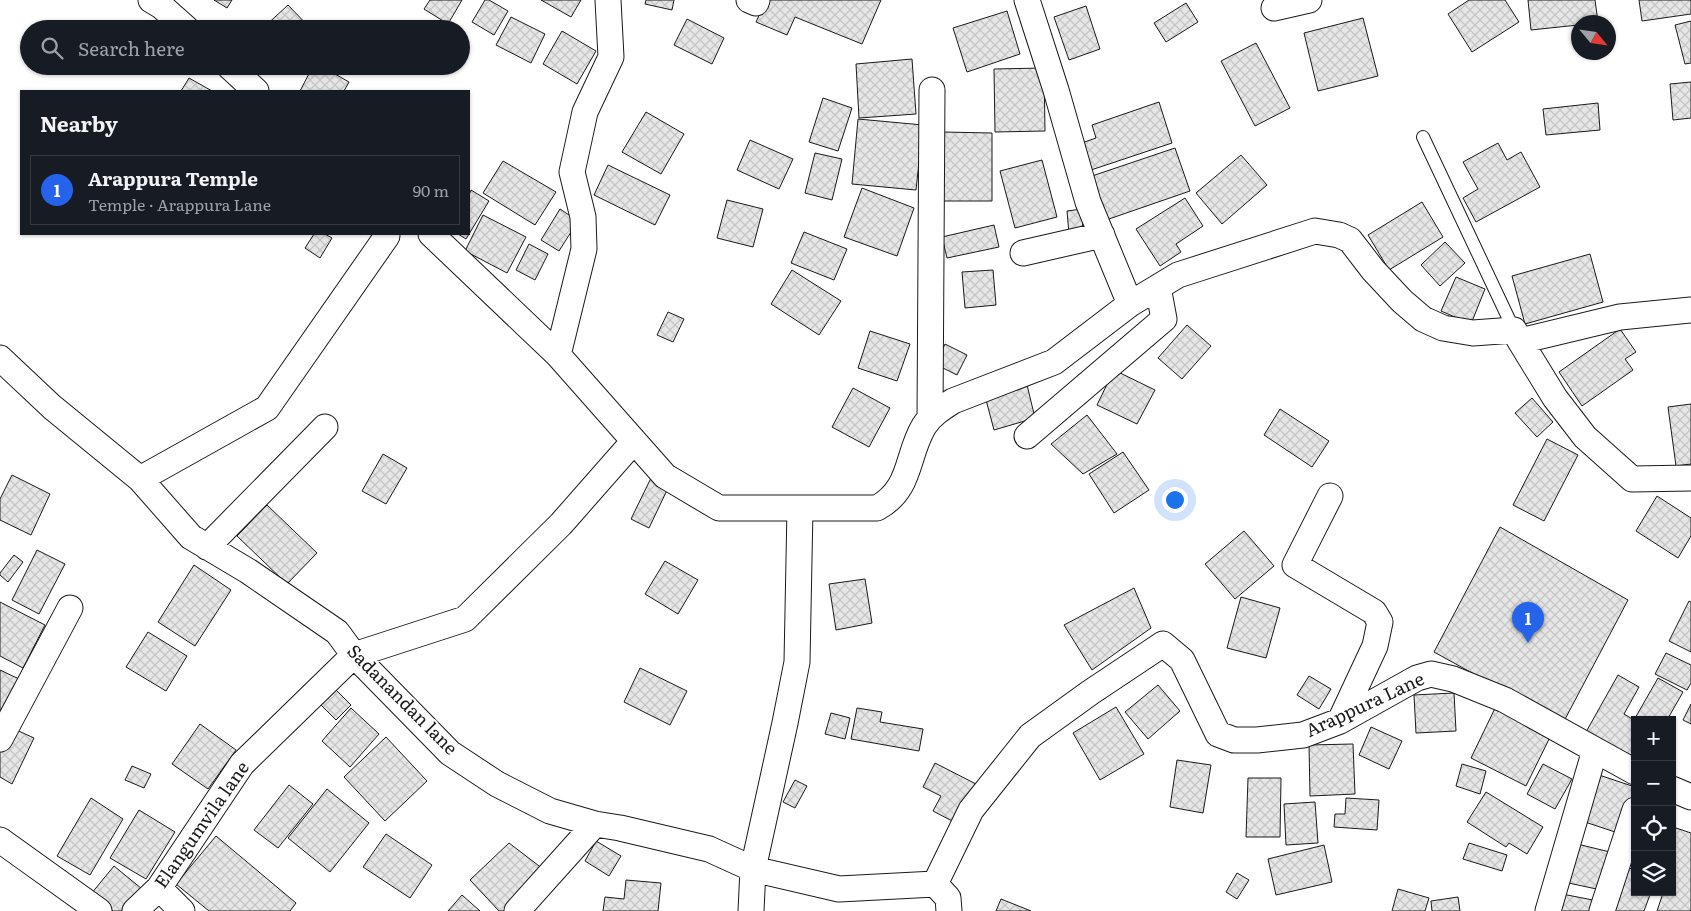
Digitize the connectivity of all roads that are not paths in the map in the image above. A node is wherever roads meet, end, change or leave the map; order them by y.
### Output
1 (151, 0) edge
2 (608, 0) edge
3 (749, 0) edge
4 (757, 0) edge
5 (1026, 0) edge
6 (1309, 0) edge
7 (1274, 8) dead end
8 (177, 20) edge
9 (239, 75) edge
10 (255, 90) edge
11 (932, 90) dead end
12 (1423, 137) dead end
13 (386, 235) edge
14 (432, 235) edge
15 (1102, 235) junction
16 (1023, 253) dead end
17 (1158, 287) junction
18 (1130, 304) junction
19 (1691, 310) edge
20 (1517, 335) junction
21 (558, 355) junction
22 (0, 358) edge
23 (930, 418) junction
24 (325, 427) dead end
25 (1027, 436) dead end
26 (634, 441) junction
27 (1691, 478) edge
28 (140, 479) junction
29 (1330, 496) dead end
30 (800, 508) junction
31 (207, 547) junction
32 (70, 608) dead end
33 (354, 655) junction
34 (1340, 721) junction
35 (0, 739) edge
36 (1595, 750) junction
37 (1631, 770) edge
38 (1676, 791) edge
39 (1691, 797) edge
40 (1631, 822) edge
41 (594, 824) junction
42 (0, 840) edge
43 (753, 869) junction
44 (936, 884) junction
45 (159, 888) junction
46 (99, 911) edge
47 (135, 911) edge
48 (182, 911) edge
49 (517, 911) edge
50 (751, 911) edge
51 (949, 911) edge
52 (1548, 911) edge
53 (1602, 911) edge

1 - 8 street
2 - 21 street
3 - 4 street
5 - 15 street
6 - 7 street
9 - 10 street
11 - 23 street
12 - 20 lane
13 - 28 street
14 - 21 street
15 - 16 street
15 - 18 street
17 - 18 street
17 - 20 street
17 - 25 street
18 - 23 street
19 - 20 street
20 - 27 street
21 - 26 street
22 - 28 street, Sadanandan lane
23 - 30 street
24 - 31 street
26 - 30 street
26 - 33 street
28 - 31 street, Sadanandan lane
29 - 34 street
30 - 43 street
31 - 33 street, Sadanandan lane
32 - 35 street
33 - 41 street, Sadanandan lane
33 - 45 street, Elangumvila lane
34 - 36 street, Arappura Lane
34 - 44 street, Arappura Lane
36 - 37 street, Arappura Lane
36 - 52 street
38 - 39 street
40 - 53 street
41 - 43 street, Sadanandan lane
41 - 49 street
42 - 46 street
43 - 44 street, Sadanandan lane
43 - 50 street
44 - 51 street
45 - 47 street, Elangumvila lane
45 - 48 street

